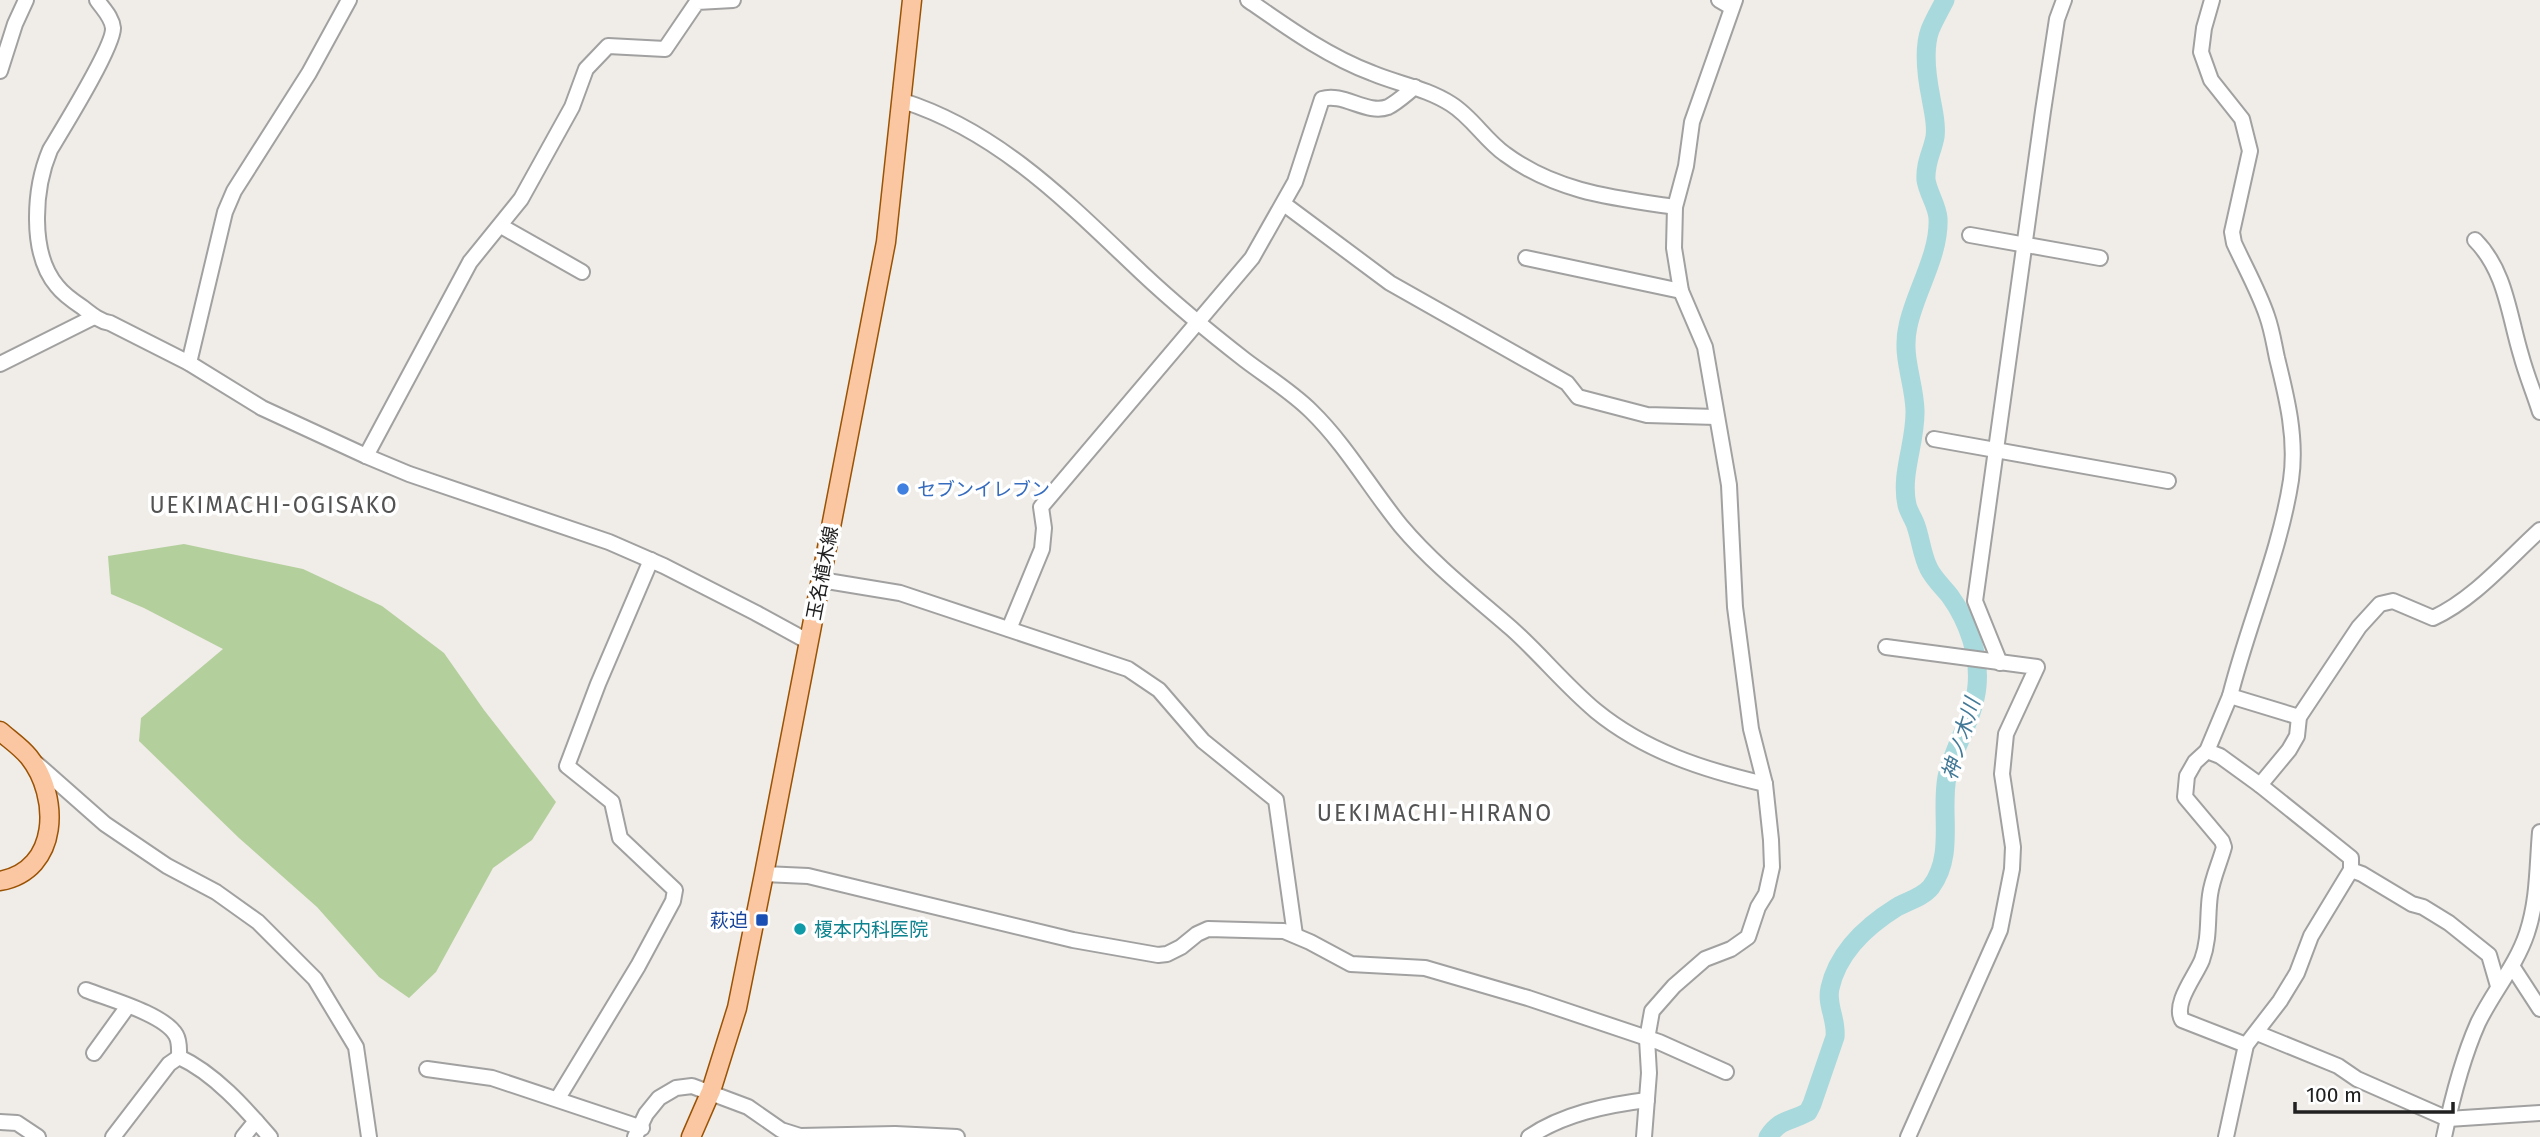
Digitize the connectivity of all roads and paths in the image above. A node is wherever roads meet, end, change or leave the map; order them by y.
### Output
1 (26, 0) edge
2 (97, 0) edge
3 (349, 0) edge
4 (733, 0) edge
5 (912, 0) edge
6 (1248, 0) edge
7 (2064, 0) edge
8 (2212, 0) edge
9 (1728, 2) edge
10 (0, 71) edge
11 (1415, 86) junction
12 (903, 101) junction
13 (1284, 204) junction
14 (1675, 207) junction
15 (501, 226) junction
16 (1970, 235) dead end
17 (2475, 240) dead end
18 (2025, 244) junction
19 (1526, 258) dead end
20 (2100, 258) dead end
21 (582, 272) dead end
22 (1681, 291) junction
23 (94, 317) junction
24 (1197, 322) junction
25 (189, 363) junction
26 (0, 364) edge
27 (2540, 412) edge
28 (1716, 417) junction
29 (1934, 439) dead end
30 (1994, 450) junction
31 (366, 456) junction
32 (2168, 481) dead end
33 (2540, 530) edge
34 (651, 560) junction
35 (821, 580) junction
36 (1009, 629) junction
37 (809, 642) junction
38 (1886, 648) dead end
39 (2000, 663) junction
40 (2230, 696) junction
41 (2299, 717) junction
42 (0, 731) edge
43 (2207, 751) junction
44 (29, 756) junction
45 (1765, 783) junction
46 (2260, 785) junction
47 (2540, 832) edge
48 (2351, 870) junction
49 (764, 874) junction
50 (0, 881) edge
51 (1295, 935) junction
52 (2512, 967) junction
53 (2498, 986) junction
54 (86, 990) dead end
55 (128, 1006) junction
56 (2540, 1009) edge
57 (2256, 1033) junction
58 (1647, 1039) junction
59 (2246, 1045) junction
60 (94, 1053) dead end
61 (179, 1057) junction
62 (427, 1069) dead end
63 (1726, 1072) dead end
64 (711, 1091) junction
65 (558, 1098) junction
66 (1647, 1100) junction
67 (2540, 1113) edge
68 (2448, 1119) junction
69 (256, 1121) junction
70 (1, 1124) edge
71 (638, 1132) edge
72 (38, 1137) edge
73 (113, 1137) edge
74 (243, 1137) edge
75 (270, 1137) edge
76 (369, 1137) edge
77 (691, 1137) edge
78 (957, 1137) edge
79 (1529, 1137) edge
80 (1644, 1137) edge
81 (1908, 1137) edge
82 (2226, 1137) edge
83 (2444, 1137) edge

1 - 10 street
2 - 23 street
3 - 25 street
4 - 15 street
5 - 12 main road, 玉名植木線
6 - 11 street
7 - 18 street
8 - 40 street
9 - 14 street
11 - 13 street
11 - 14 street
12 - 24 street
12 - 35 main road, 玉名植木線
13 - 24 street
13 - 28 street
14 - 22 street
15 - 21 street
15 - 31 street
16 - 18 street
17 - 27 street
18 - 20 street
18 - 30 street
19 - 22 street
22 - 28 street
23 - 25 street
23 - 26 street
24 - 36 street
24 - 45 street
25 - 31 street
28 - 45 street
29 - 30 street
30 - 32 street
30 - 39 street
31 - 34 street
33 - 41 street
34 - 37 street
34 - 65 street
35 - 36 street
35 - 37 main road, 玉名植木線
36 - 51 street
37 - 49 main road, 玉名植木線
38 - 39 street
39 - 81 street
40 - 41 street
40 - 43 street
41 - 46 street
42 - 44 main road
43 - 46 street
43 - 59 street
44 - 50 main road
44 - 76 street
45 - 58 street
46 - 48 street
47 - 52 street
48 - 53 street
48 - 57 street
49 - 51 street
49 - 64 main road, 玉名植木線
51 - 58 street
52 - 53 street
52 - 56 street
53 - 68 street
54 - 55 street
55 - 60 street
55 - 61 street
57 - 59 street
57 - 68 street
58 - 63 street
58 - 66 street
59 - 82 street
61 - 69 street
61 - 73 street
62 - 65 street
64 - 71 street
64 - 77 main road, 玉名植木線
64 - 78 street
65 - 71 street
66 - 79 street
66 - 80 street
67 - 68 street
68 - 83 street
69 - 74 street
69 - 75 street
70 - 72 street

